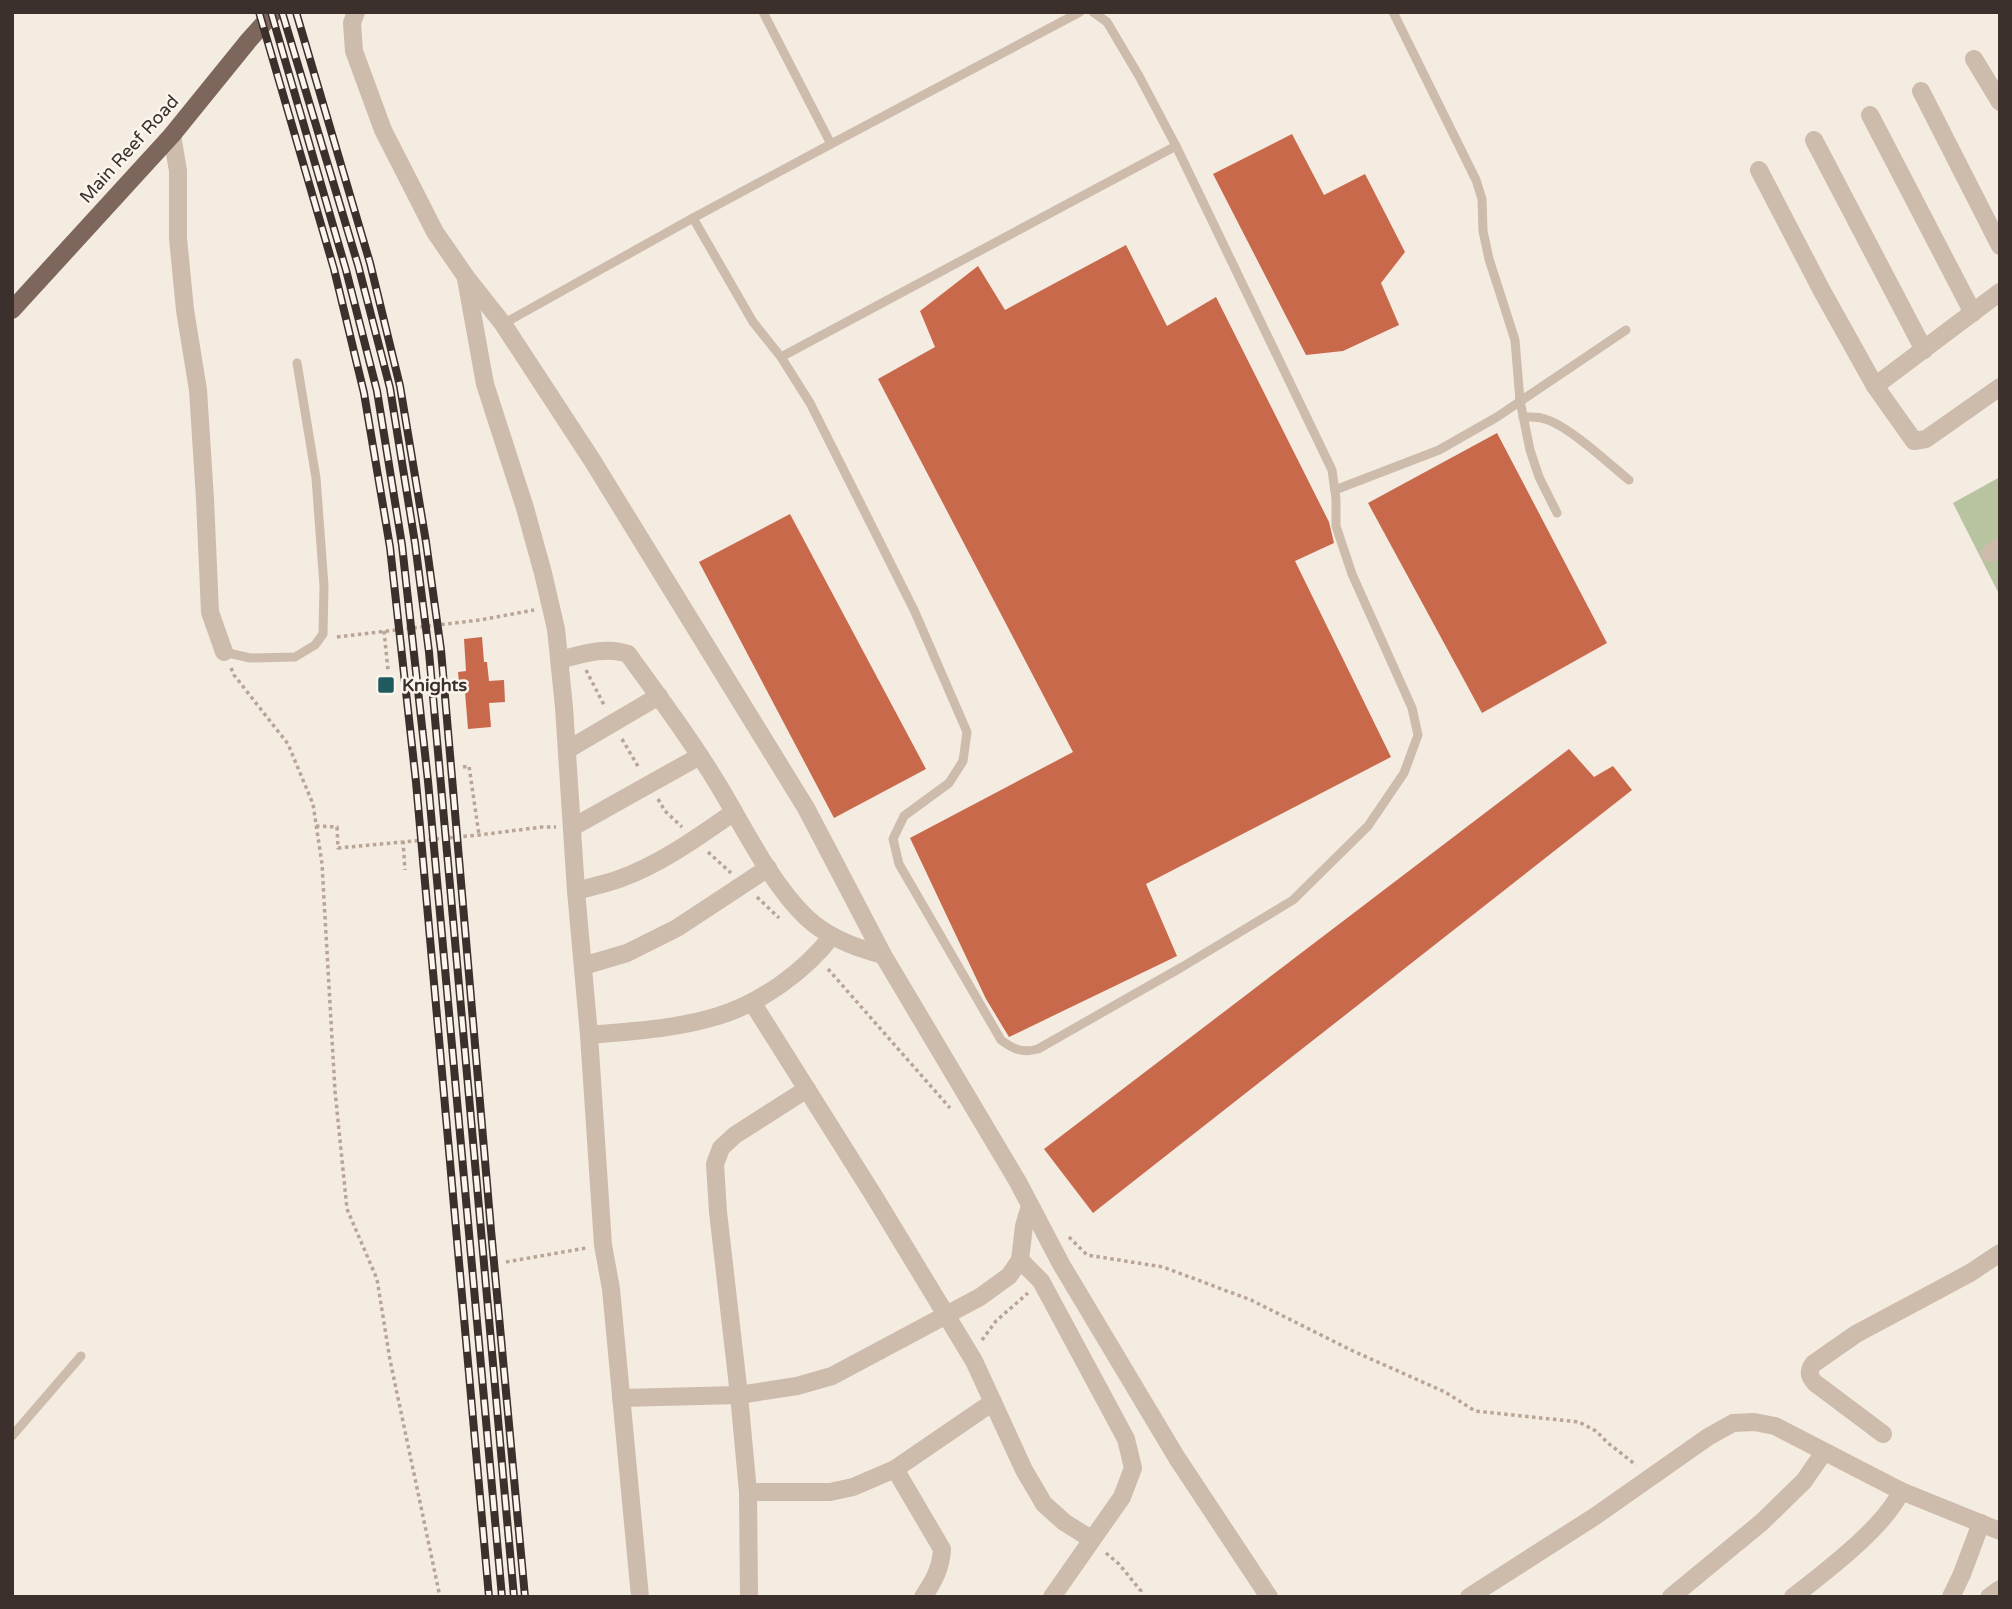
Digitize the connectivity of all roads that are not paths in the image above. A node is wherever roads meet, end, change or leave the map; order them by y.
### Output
1 (274, 12) edge
2 (356, 12) edge
3 (763, 12) edge
4 (1080, 12) edge
5 (1093, 12) edge
6 (1393, 12) edge
7 (1974, 58) dead end
8 (1921, 91) dead end
9 (2000, 102) edge
10 (1870, 115) dead end
11 (172, 135) junction
12 (1814, 139) dead end
13 (831, 144) junction
14 (1176, 146) junction
15 (1759, 170) dead end
16 (692, 218) junction
17 (2000, 246) edge
18 (466, 277) junction
19 (2000, 292) edge
20 (12, 310) edge
21 (1973, 313) junction
22 (503, 324) junction
23 (1626, 330) dead end
24 (1924, 350) junction
25 (781, 357) junction
26 (298, 363) dead end
27 (1875, 386) junction
28 (2000, 387) edge
29 (1520, 401) junction
30 (1524, 417) junction
31 (1629, 480) dead end
32 (1335, 489) junction
33 (1557, 513) dead end
34 (224, 652) joint
35 (560, 660) junction
36 (659, 696) junction
37 (567, 750) junction
38 (700, 756) junction
39 (734, 812) junction
40 (573, 827) junction
41 (768, 868) junction
42 (576, 891) junction
43 (832, 936) junction
44 (883, 955) junction
45 (583, 966) junction
46 (751, 1002) junction
47 (589, 1035) junction
48 (807, 1089) junction
49 (1030, 1206) junction
50 (2000, 1253) edge
51 (1020, 1260) junction
52 (947, 1315) junction
53 (81, 1356) dead end
54 (738, 1395) junction
55 (621, 1398) junction
56 (993, 1402) junction
57 (14, 1431) edge
58 (1884, 1434) dead end
59 (1824, 1452) junction
60 (895, 1469) junction
61 (1901, 1491) junction
62 (748, 1492) junction
63 (1982, 1523) junction
64 (2000, 1531) edge
65 (1091, 1539) junction
66 (2000, 1589) edge
67 (640, 1597) edge
68 (749, 1597) edge
69 (923, 1597) edge
70 (1052, 1597) edge
71 (1269, 1597) edge
72 (1469, 1597) edge
73 (1671, 1597) edge
74 (1793, 1597) edge
75 (1951, 1597) edge
76 (1989, 1597) edge

1 - 11 main road, Main Reef Road
2 - 18 street
3 - 13 lane
4 - 13 lane
5 - 14 lane
6 - 29 lane
7 - 9 street
8 - 17 street
10 - 21 street
11 - 20 main road, Main Reef Road
11 - 34 street
12 - 24 street
13 - 16 lane
14 - 25 lane
14 - 32 lane
15 - 27 street
16 - 22 lane
16 - 25 lane
18 - 22 street
18 - 35 street
19 - 21 street
21 - 24 street
22 - 44 street
23 - 29 lane
24 - 27 street
25 - 32 lane
26 - 34 lane
27 - 28 street
29 - 30 lane
29 - 32 lane
30 - 31 lane
30 - 33 lane
35 - 36 street
35 - 37 street
36 - 37 street
36 - 38 street
37 - 40 street
38 - 39 street
38 - 40 street
39 - 41 street
39 - 42 street
40 - 42 street
41 - 43 street
41 - 45 street
42 - 45 street
43 - 44 street
43 - 46 street
44 - 49 street
45 - 47 street
46 - 47 street
46 - 48 street
47 - 55 street
48 - 52 street
48 - 54 street
49 - 51 street
49 - 71 street
50 - 58 street
51 - 52 street
51 - 65 street
52 - 54 street
52 - 56 street
53 - 57 lane
54 - 55 street
54 - 62 street
55 - 67 street
56 - 60 street
56 - 65 street
59 - 61 street
59 - 72 street
59 - 73 street
60 - 62 street
60 - 69 street
61 - 63 street
61 - 74 street
62 - 68 street
63 - 64 street
63 - 75 street
65 - 70 street
66 - 76 street

